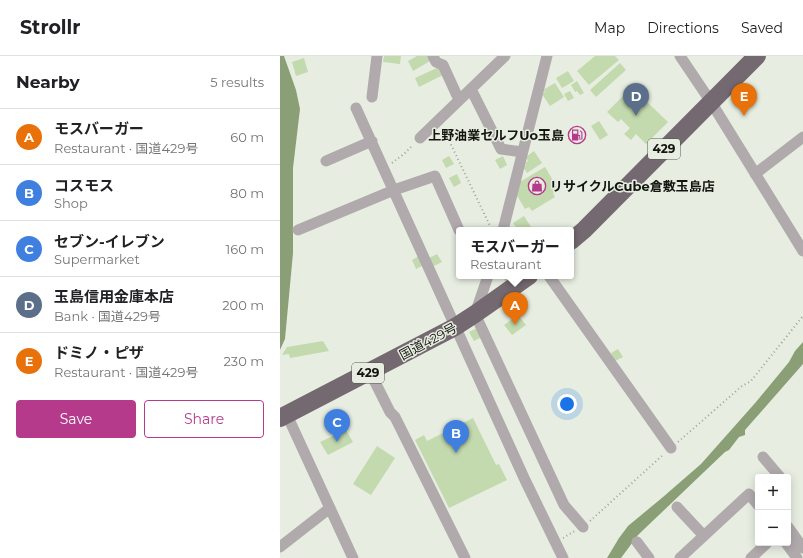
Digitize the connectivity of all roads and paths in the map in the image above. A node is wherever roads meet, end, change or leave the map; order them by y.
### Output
1 (377, 56) edge
2 (433, 56) edge
3 (505, 56) edge
4 (547, 56) edge
5 (680, 56) edge
6 (757, 56) edge
7 (471, 89) junction
8 (372, 97) dead end
9 (459, 100) junction
10 (711, 102) junction
11 (356, 108) dead end
12 (438, 120) junction
13 (803, 137) edge
14 (420, 138) joint
15 (372, 141) junction
16 (522, 152) junction
17 (326, 161) dead end
18 (384, 168) junction
19 (755, 174) junction
20 (394, 190) junction
21 (458, 227) edge
22 (491, 227) edge
23 (503, 227) edge
24 (298, 230) dead end
25 (574, 238) edge
26 (803, 251) edge
27 (484, 279) edge
28 (525, 279) edge
29 (551, 279) edge
30 (475, 314) junction
31 (803, 316) edge
32 (455, 327) junction
33 (370, 372) junction
34 (284, 416) edge
35 (671, 448) junction
36 (763, 457) dead end
37 (777, 474) edge
38 (755, 501) edge
39 (677, 507) dead end
40 (330, 508) junction
41 (583, 527) junction
42 (791, 531) edge
43 (704, 536) junction
44 (555, 542) junction
45 (636, 542) dead end
46 (765, 546) edge
47 (788, 546) edge
48 (280, 547) edge
49 (803, 548) edge
50 (353, 558) edge
51 (465, 558) edge
52 (563, 558) edge
53 (649, 558) edge
54 (681, 558) edge
55 (751, 558) edge
56 (797, 558) edge

1 - 8 street
2 - 9 street
3 - 7 street
4 - 16 street
5 - 10 street
6 - 10 highway, 429
7 - 9 street
7 - 16 street
9 - 12 street
10 - 19 street
10 - 25 highway, 429
11 - 15 street
12 - 14 street
12 - 22 path
13 - 19 street
14 - 18 path
15 - 17 street
15 - 18 street
16 - 23 street
18 - 20 street
19 - 26 street
20 - 21 street
20 - 24 street
20 - 32 street
27 - 30 street
28 - 30 highway, 国道429号 / 429
29 - 35 street
30 - 32 highway, 国道429号 / 429
30 - 41 street
31 - 35 path
32 - 33 highway, 国道429号 / 429
32 - 44 street
33 - 34 highway, 国道429号 / 429
33 - 51 street
34 - 40 street
35 - 41 path
36 - 37 street
38 - 43 street
39 - 43 street
40 - 48 street
40 - 50 street
41 - 44 path
42 - 49 street
43 - 54 street
44 - 52 street
45 - 53 street
46 - 55 street
47 - 56 street

